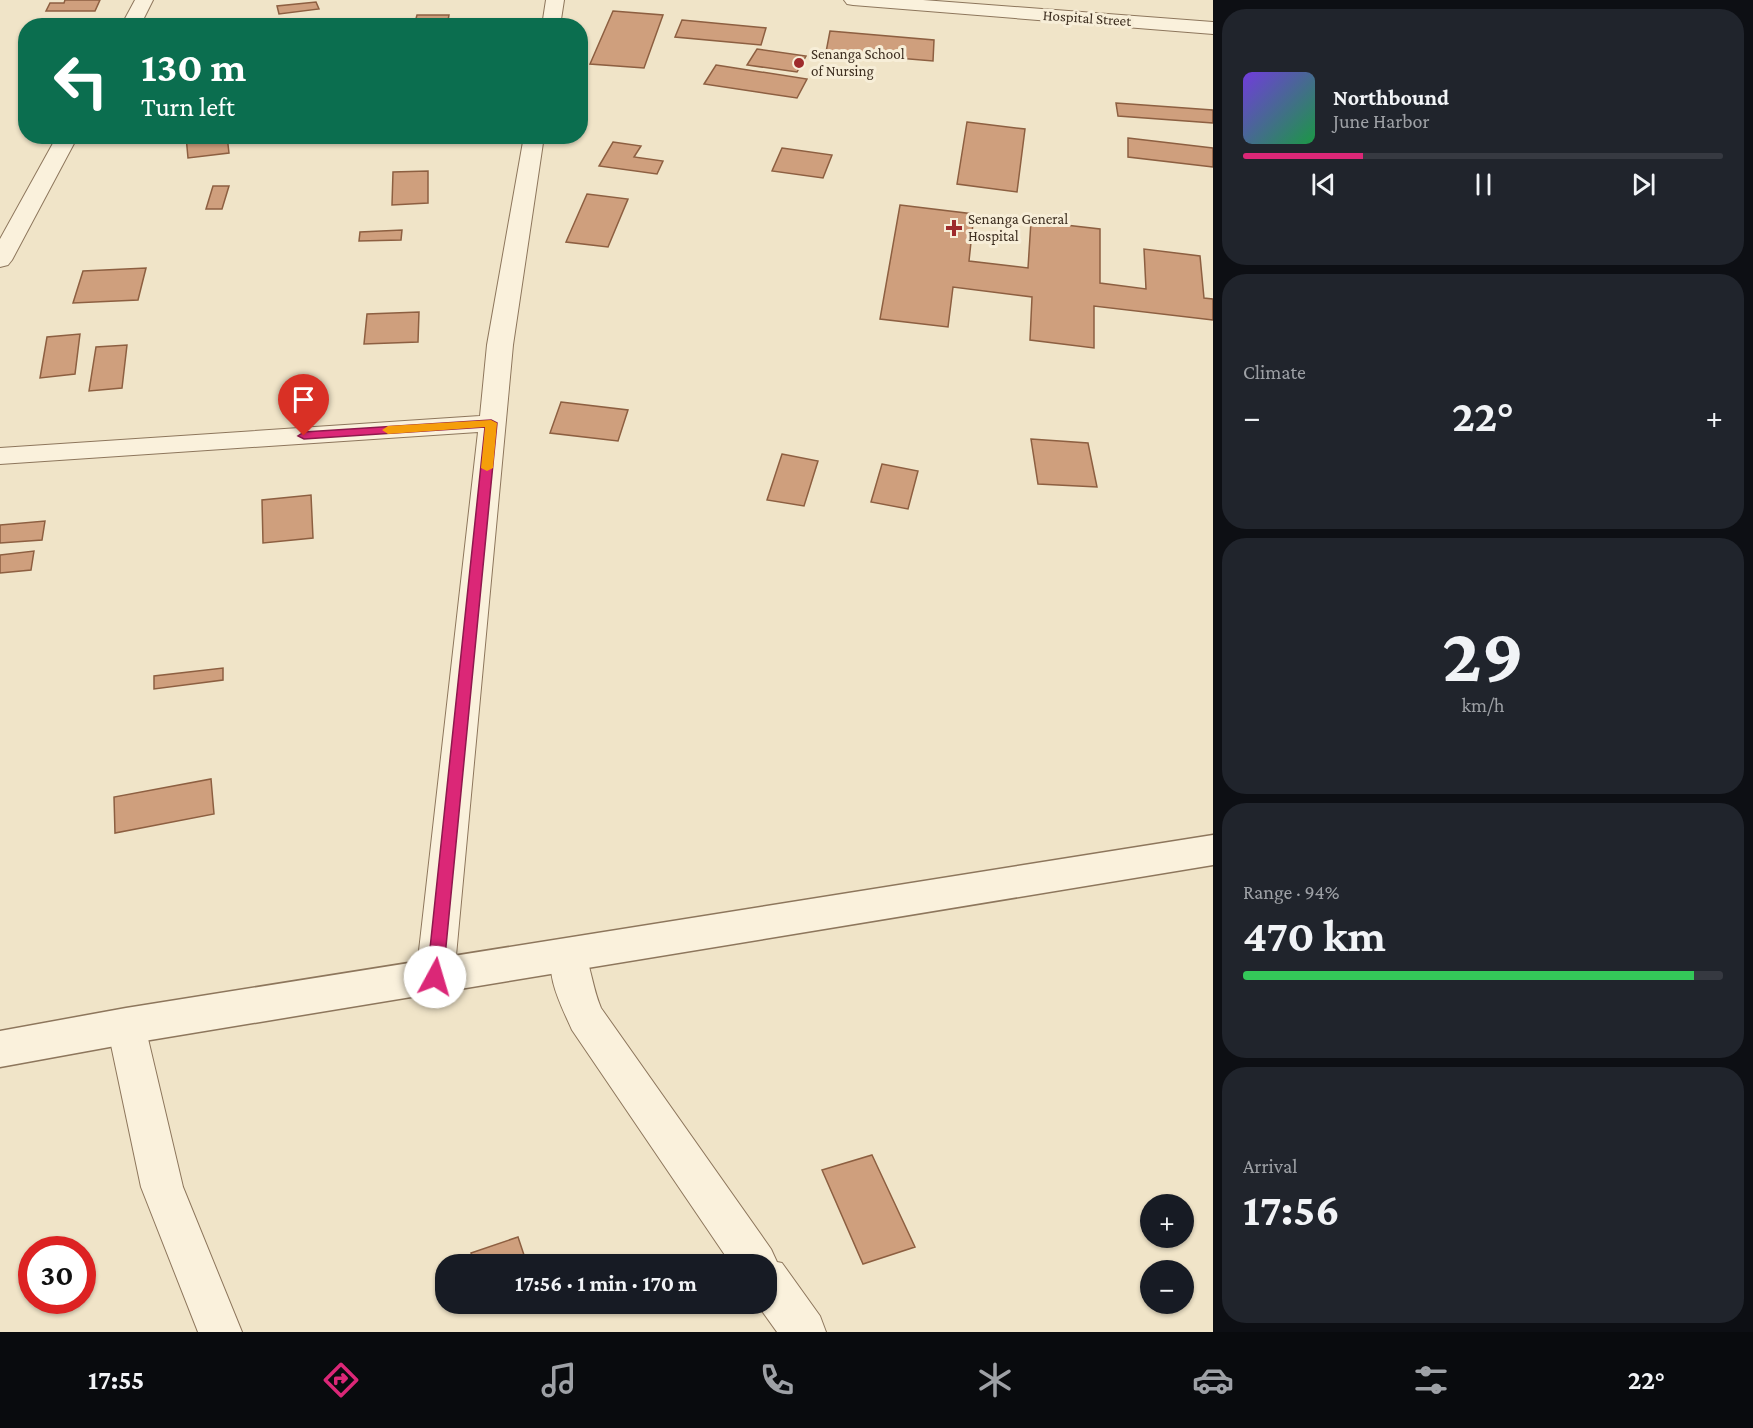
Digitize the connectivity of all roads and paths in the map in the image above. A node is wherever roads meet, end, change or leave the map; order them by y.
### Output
1 (144, 0) edge
2 (555, 0) edge
3 (853, 0) edge
4 (134, 18) edge
5 (552, 18) edge
6 (1213, 28) edge
7 (64, 144) edge
8 (533, 144) edge
9 (0, 260) edge
10 (491, 423) junction
11 (0, 456) edge
12 (1213, 850) edge
13 (568, 955) junction
14 (435, 977) junction
15 (126, 1026) junction
16 (0, 1048) edge
17 (749, 1254) edge
18 (777, 1294) edge
19 (220, 1332) edge
20 (804, 1332) edge

1 - 4 street
2 - 5 street
3 - 6 street, Hospital Street
7 - 9 street
8 - 10 street
10 - 11 street
10 - 14 street
12 - 13 street
13 - 14 street
13 - 17 street
14 - 15 street
15 - 16 street
15 - 19 street
18 - 20 street

